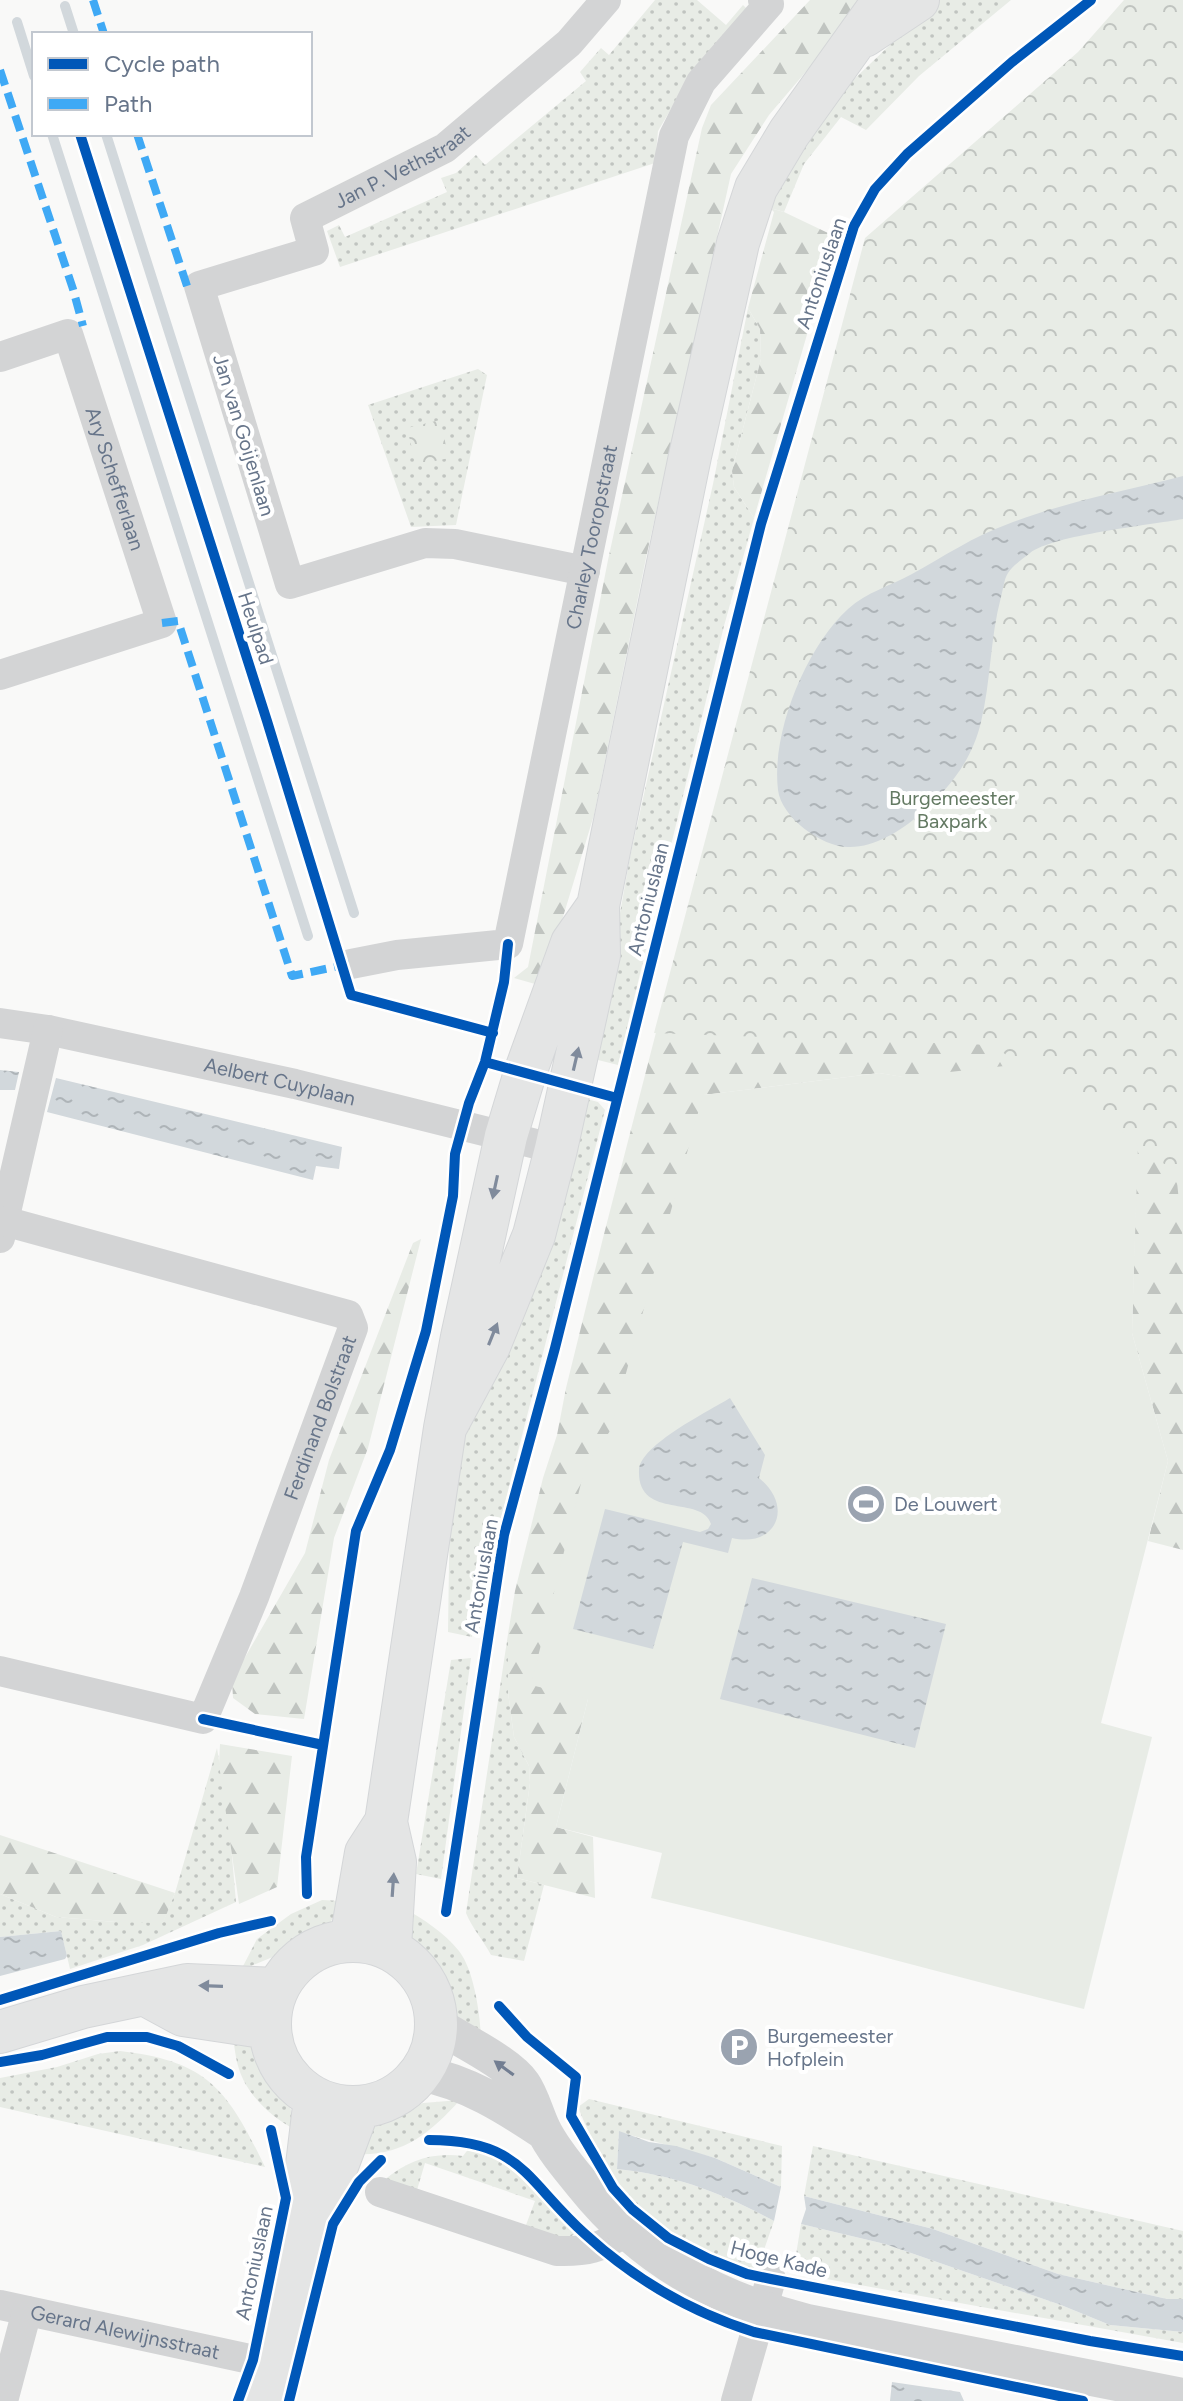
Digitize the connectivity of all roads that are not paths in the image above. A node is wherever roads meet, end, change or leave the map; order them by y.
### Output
1 (606, 0) edge
2 (884, 0) edge
3 (918, 0) edge
4 (766, 2) edge
5 (856, 41) junction
6 (199, 286) joint
7 (0, 357) edge
8 (585, 571) junction
9 (0, 675) edge
10 (598, 906) junction
11 (351, 964) dead end
12 (0, 1023) edge
13 (48, 1030) junction
14 (506, 1136) junction
15 (556, 1149) junction
16 (2, 1230) edge
17 (445, 1428) junction
18 (0, 1671) edge
19 (371, 1944) junction
20 (273, 2009) junction
21 (437, 2025) junction
22 (0, 2032) edge
23 (420, 2073) junction
24 (315, 2098) junction
25 (359, 2107) junction
26 (544, 2132) junction
27 (380, 2192) dead end
28 (307, 2228) junction
29 (626, 2232) junction
30 (766, 2295) junction
31 (14, 2308) edge
32 (269, 2382) edge
33 (1183, 2396) edge
34 (3, 2401) edge
35 (736, 2401) edge

1 - 6 street, Jan P. Vethstraat
2 - 5 main road, Antoniuslaan
3 - 5 main road, Antoniuslaan
4 - 8 street, Charley Tooropstraat
5 - 10 main road, Antoniuslaan
6 - 8 street, Jan van Goijenlaan
7 - 9 street, Ary Schefferlaan
8 - 11 street, Charley Tooropstraat
10 - 14 main road, Antoniuslaan
15 -> 10 main road, Antoniuslaan
12 - 13 street, Aelbert Cuyplaan
13 - 14 street, Aelbert Cuyplaan
13 - 16 street, Ferdinand Bolstraat
14 - 15 street, Aelbert Cuyplaan
14 -> 17 main road, Antoniuslaan
17 -> 15 main road, Antoniuslaan
16 - 18 street, Ferdinand Bolstraat
17 - 19 main road, Antoniuslaan
19 - 20 main road
19 - 21 main road
20 - 22 main road
20 - 24 main road
21 - 23 main road
26 -> 21 street
23 - 25 main road
23 - 26 street
24 - 25 main road
24 - 28 main road, Antoniuslaan
25 - 28 main road, Antoniuslaan
26 - 29 street
27 - 29 street
28 - 32 main road, Antoniuslaan
29 - 30 street
30 - 33 street
30 - 35 street
31 - 32 street, Gerard Alewijnsstraat
31 - 34 street

